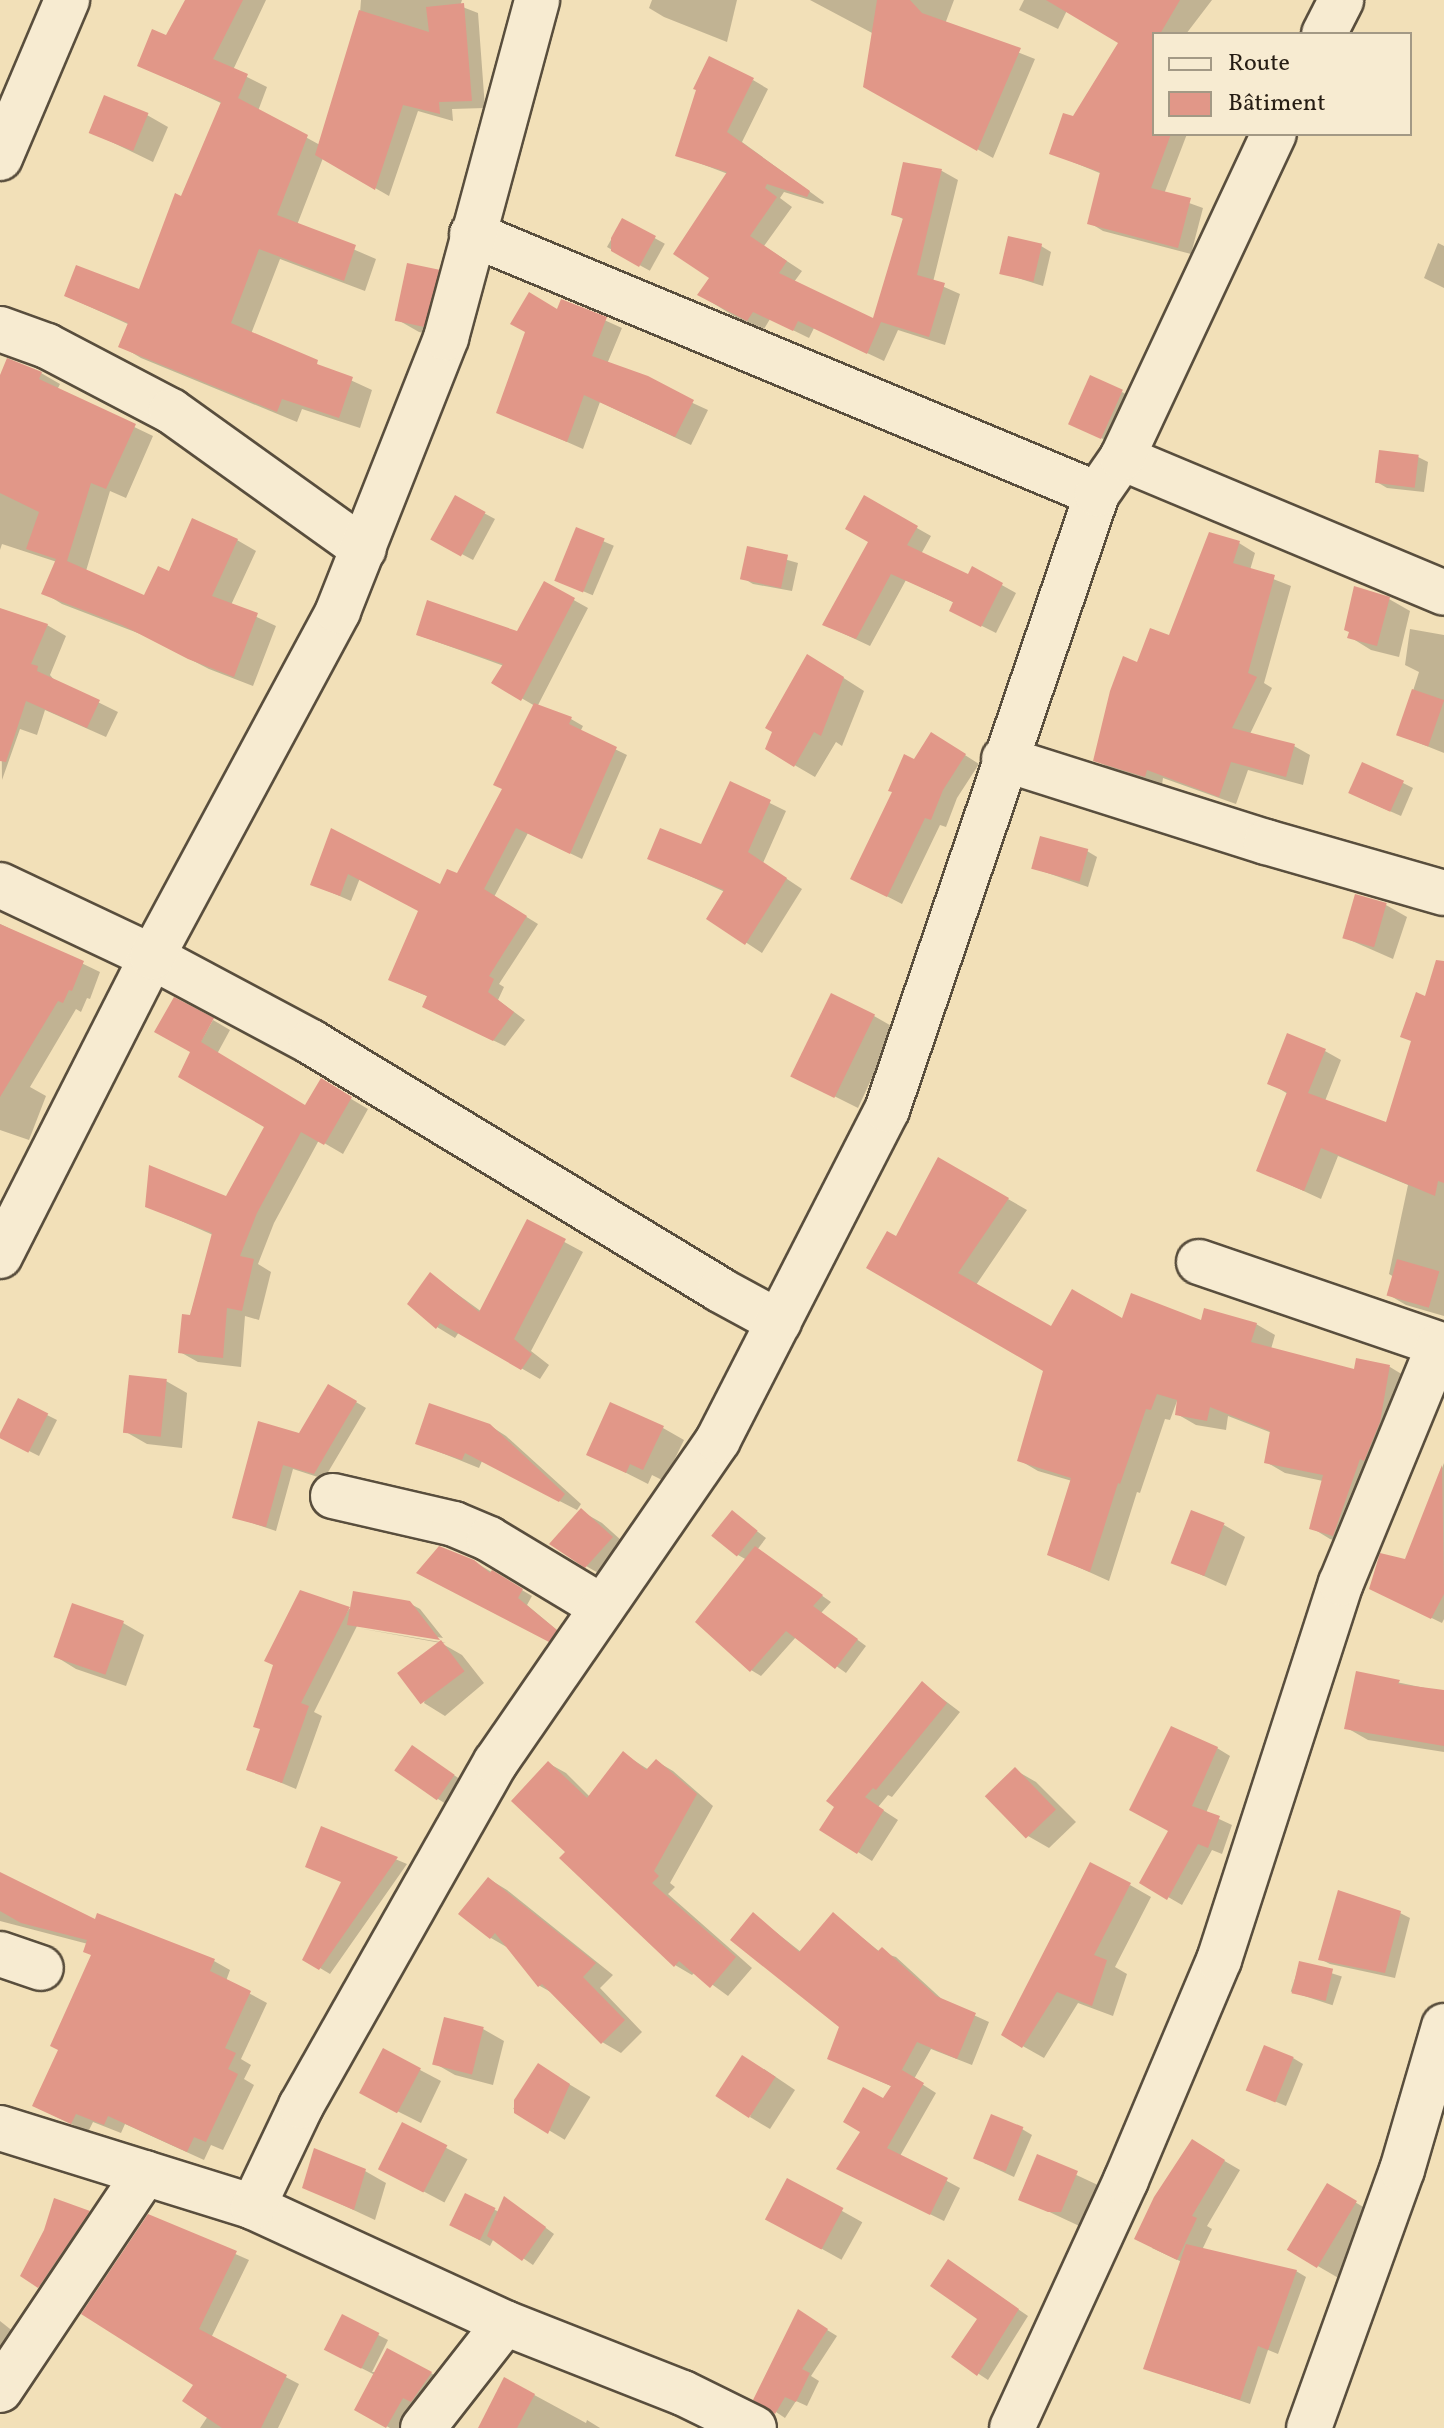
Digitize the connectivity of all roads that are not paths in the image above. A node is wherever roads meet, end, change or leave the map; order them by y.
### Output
1 (67, 0) edge
2 (537, 0) edge
3 (1341, 0) edge
4 (1325, 32) edge
5 (1273, 136) edge
6 (0, 158) edge
7 (472, 234) junction
8 (0, 329) edge
9 (1122, 458) junction
10 (1097, 494) junction
11 (364, 549) junction
12 (1444, 593) edge
13 (1004, 759) junction
14 (0, 885) edge
15 (1444, 893) edge
16 (152, 957) junction
17 (0, 1256) edge
18 (1199, 1262) dead end
19 (779, 1322) junction
20 (1442, 1346) edge
21 (333, 1496) dead end
22 (602, 1607) junction
23 (0, 1954) edge
24 (41, 1968) dead end
25 (1444, 2026) edge
26 (0, 2128) edge
27 (145, 2173) junction
28 (253, 2207) junction
29 (505, 2323) junction
30 (0, 2390) edge
31 (423, 2428) edge
32 (754, 2428) edge
33 (1012, 2428) edge
34 (1309, 2428) edge

1 - 6 street
2 - 7 street
3 - 4 street
5 - 9 street
7 - 10 street
7 - 11 street
8 - 11 street
9 - 10 street
9 - 12 street
10 - 13 street
11 - 16 street
13 - 15 street
13 - 19 street
14 - 16 street
16 - 17 street
16 - 19 street
18 - 20 street
19 - 22 street
20 - 33 street
21 - 22 street
22 - 28 street
23 - 24 street
25 - 34 street
26 - 27 street
27 - 28 street
27 - 30 street
28 - 29 street
29 - 31 street
29 - 32 street

